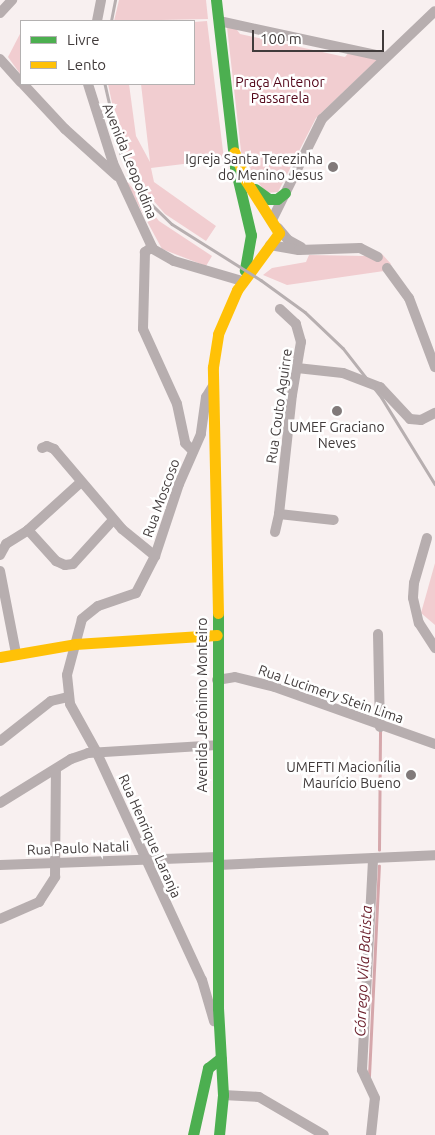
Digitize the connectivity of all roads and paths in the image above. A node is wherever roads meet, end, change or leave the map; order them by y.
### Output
1 (12, 0) edge
2 (101, 0) edge
3 (216, 0) edge
4 (435, 11) edge
5 (0, 13) edge
6 (97, 20) edge
7 (219, 21) junction
8 (386, 57) junction
9 (0, 59) edge
10 (20, 81) edge
11 (24, 85) edge
12 (88, 85) edge
13 (234, 152) junction
14 (119, 178) junction
15 (246, 181) junction
16 (285, 193) junction
17 (275, 224) junction
18 (251, 236) junction
19 (270, 245) junction
20 (152, 247) junction
21 (307, 248) junction
22 (378, 257) dead end
23 (387, 268) dead end
24 (242, 281) junction
25 (280, 309) dead end
26 (434, 361) edge
27 (297, 368) junction
28 (213, 386) junction
29 (435, 413) edge
30 (42, 448) dead end
31 (193, 451) junction
32 (80, 483) junction
33 (279, 514) junction
34 (113, 520) junction
35 (334, 520) dead end
36 (28, 530) junction
37 (275, 532) dead end
38 (427, 538) dead end
39 (0, 555) edge
40 (155, 556) junction
41 (0, 570) edge
42 (11, 606) dead end
43 (378, 634) dead end
44 (217, 635) junction
45 (75, 644) junction
46 (435, 648) edge
47 (18, 653) junction
48 (0, 657) edge
49 (217, 680) junction
50 (68, 698) junction
51 (380, 727) junction
52 (4, 733) edge
53 (0, 741) edge
54 (435, 744) edge
55 (217, 746) junction
56 (96, 751) junction
57 (56, 770) junction
58 (0, 804) edge
59 (435, 855) edge
60 (373, 858) junction
61 (144, 859) junction
62 (218, 861) junction
63 (56, 863) junction
64 (0, 865) edge
65 (0, 919) edge
66 (219, 1039) junction
67 (221, 1058) junction
68 (223, 1095) junction
69 (193, 1135) edge
70 (219, 1135) edge
71 (324, 1135) edge
72 (371, 1135) edge

1 - 5 street
2 - 6 street
3 - 7 street, Avenida Jerônimo Monteiro
4 - 8 street
7 - 8 street
7 - 13 street, Avenida Jerônimo Monteiro
8 - 16 street
9 - 10 street
11 - 14 street
12 - 14 street, Avenida Leopoldina
13 - 15 street, Avenida Jerônimo Monteiro
13 - 18 street, Avenida Jerônimo Monteiro
14 - 20 street, Avenida Leopoldina
15 - 16 street
15 - 17 street, Avenida Jerônimo Monteiro
16 - 17 street
17 - 18 street
17 - 19 street
17 - 21 street
18 - 19 street
18 - 24 street, Avenida Jerônimo Monteiro
19 - 21 street
19 - 24 street, Avenida Jerônimo Monteiro
20 - 24 street
20 - 31 street, Rua Moscoso
21 - 22 street
23 - 26 street
24 - 28 street, Avenida Jerônimo Monteiro
25 - 27 street, Rua Couto Aguirre
27 - 29 street
27 - 33 street, Rua Couto Aguirre
28 - 31 street
28 - 44 street, Avenida Jerônimo Monteiro
30 - 32 street
31 - 40 street, Rua Moscoso
32 - 34 street
32 - 36 street
33 - 35 street
33 - 37 street, Rua Couto Aguirre
34 - 36 street
34 - 40 street
36 - 39 street
38 - 46 street
40 - 45 street, Rua Moscoso
41 - 47 street
42 - 47 street
43 - 51 street
44 - 45 street
44 - 49 street, Avenida Jerônimo Monteiro
45 - 47 street
45 - 50 street, Rua Henrique Laranja
47 - 48 street
49 - 51 street, Rua Lucimery Stein Lima
49 - 55 street, Avenida Jerônimo Monteiro
50 - 52 street
50 - 56 street, Rua Henrique Laranja
51 - 54 street, Rua Lucimery Stein Lima
52 - 53 street
55 - 56 street
55 - 62 street, Avenida Jerônimo Monteiro
56 - 57 street
56 - 61 street, Rua Henrique Laranja
57 - 58 street
57 - 63 street
59 - 60 street, Rua Paulo Natali
60 - 62 street, Rua Paulo Natali
60 - 72 street
61 - 62 street, Rua Paulo Natali
61 - 63 street, Rua Paulo Natali
61 - 66 street, Rua Henrique Laranja
62 - 66 street, Avenida Jerônimo Monteiro
63 - 64 street, Rua Paulo Natali
63 - 65 street
66 - 67 street, Avenida Jerônimo Monteiro
67 - 68 street, Avenida Jerônimo Monteiro
67 - 69 street
68 - 70 street, Avenida Jerônimo Monteiro
68 - 71 street

